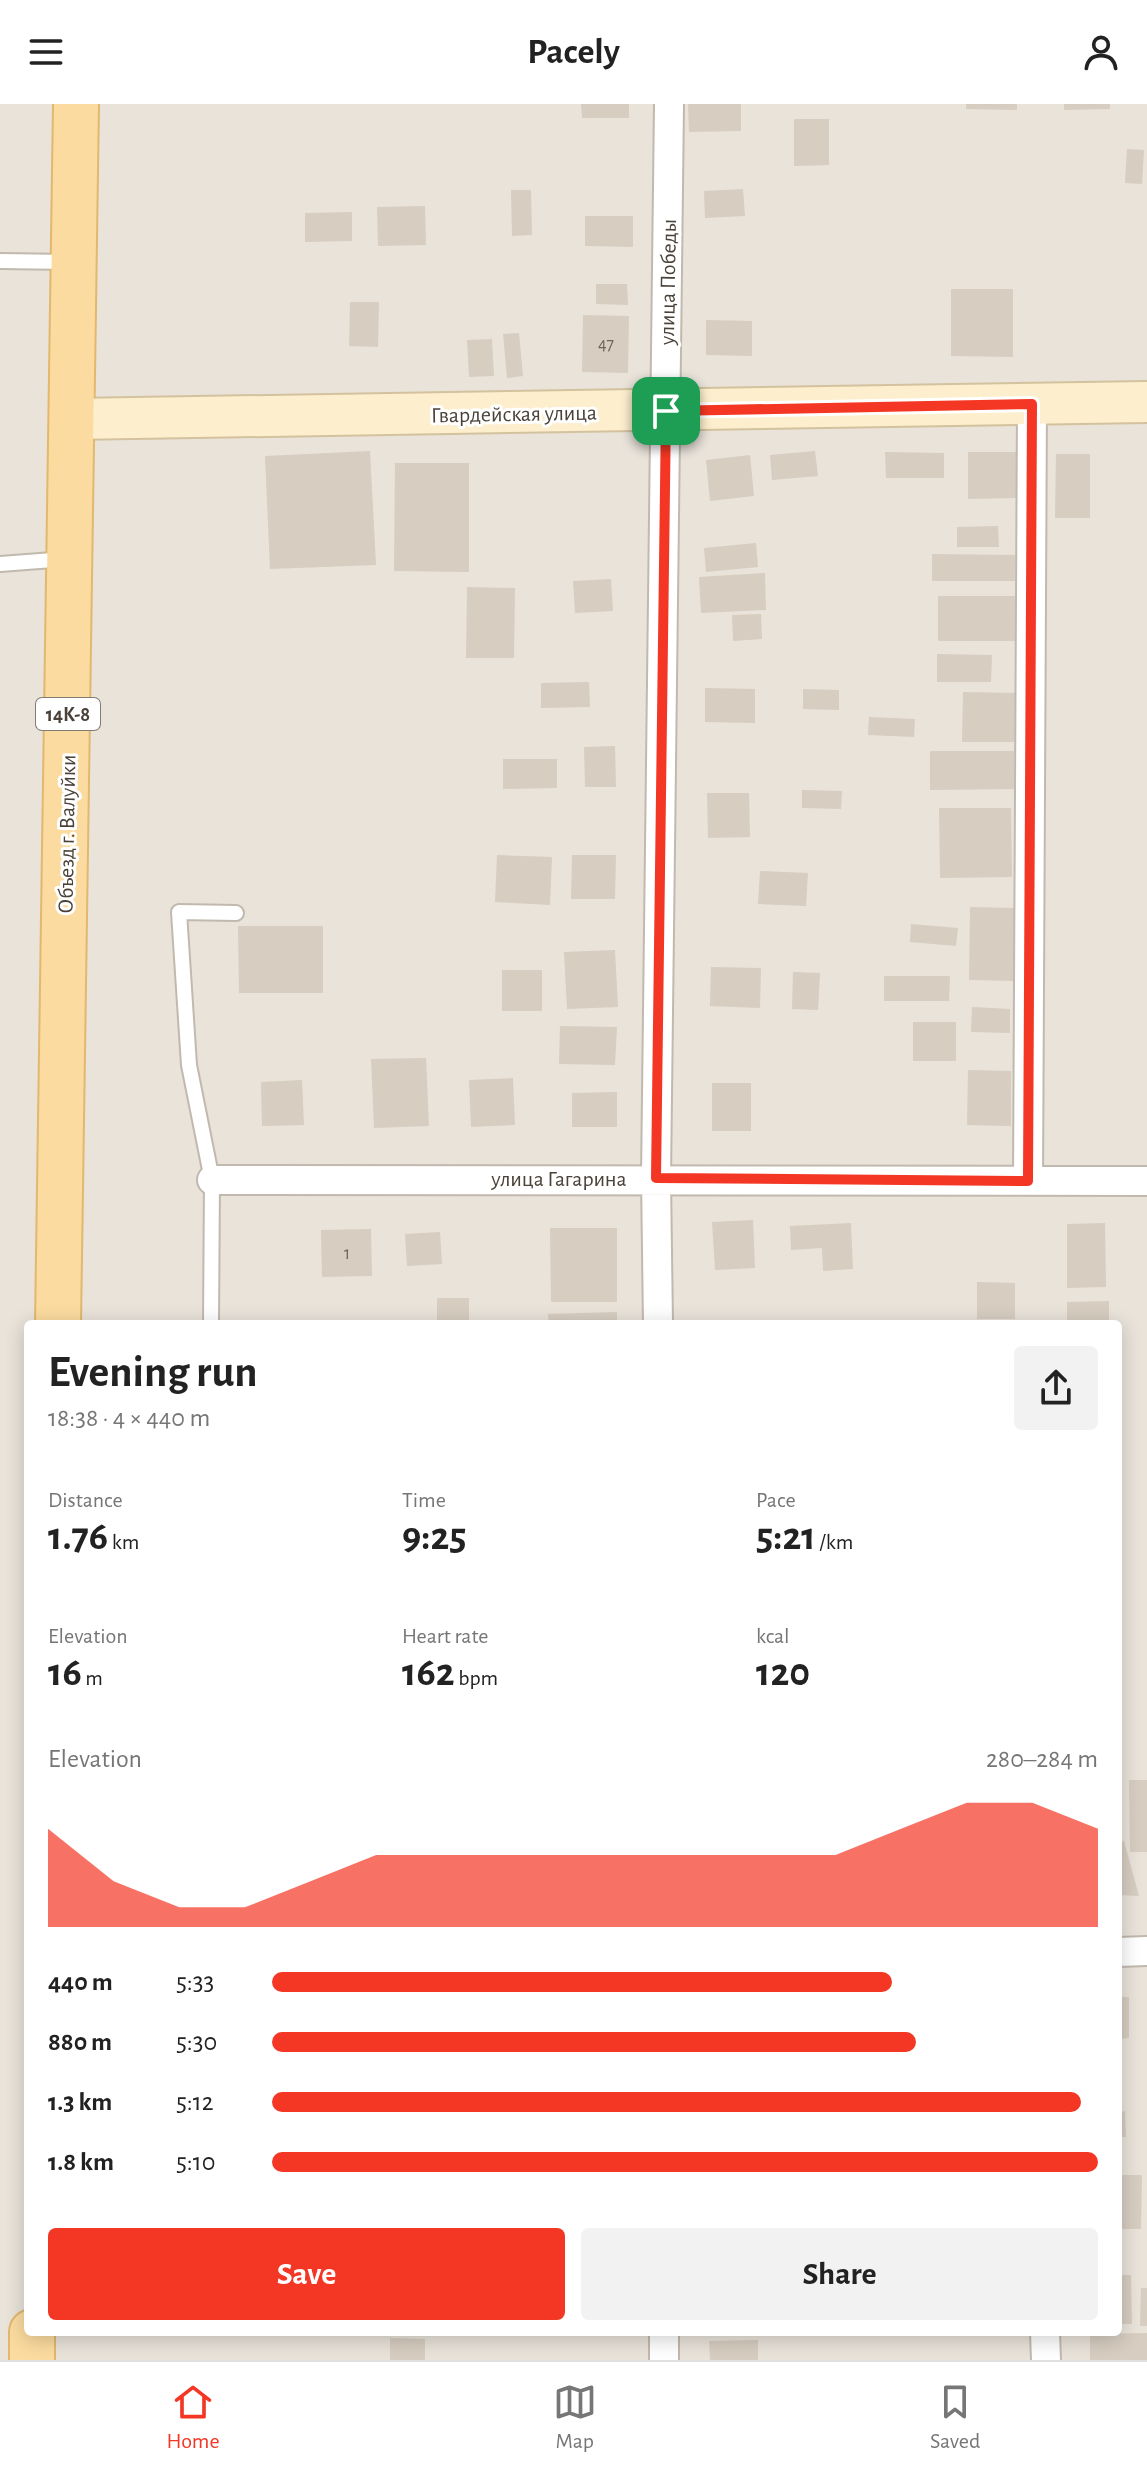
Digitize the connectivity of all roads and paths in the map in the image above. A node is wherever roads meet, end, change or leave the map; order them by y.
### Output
1 (76, 104) edge
2 (669, 104) edge
3 (0, 261) edge
4 (74, 262) junction
5 (1147, 402) edge
6 (1032, 404) junction
7 (666, 411) junction
8 (73, 419) junction
9 (71, 559) junction
10 (0, 564) edge
11 (236, 913) dead end
12 (656, 1178) junction
13 (212, 1180) junction
14 (1028, 1181) junction
15 (1147, 1181) edge
16 (58, 1320) edge
17 (211, 1320) edge
18 (658, 1320) edge
19 (1147, 1951) edge
20 (1122, 1952) edge
21 (32, 2336) edge
22 (664, 2336) edge
23 (1045, 2336) edge
24 (32, 2360) edge
25 (664, 2360) edge
26 (1046, 2360) edge

1 - 4 main road, Объезд г. Валуйки / 14К-8
2 - 7 street, улица Победы
3 - 4 lane
4 - 8 main road, Объезд г. Валуйки / 14К-8
5 - 6 street, Гвардейская улица
6 - 7 street, Гвардейская улица
6 - 14 street
7 - 8 street, Гвардейская улица
7 - 12 street, улица Победы
8 - 9 main road, Объезд г. Валуйки / 14К-8
9 - 10 lane
9 - 16 main road, Объезд г. Валуйки / 14К-8
11 - 13 lane
12 - 13 street, улица Гагарина
12 - 14 street, улица Гагарина
12 - 18 street, улица Победы
13 - 17 lane
14 - 15 street, улица Гагарина
19 - 20 street
21 - 24 main road
22 - 25 street
23 - 26 street

